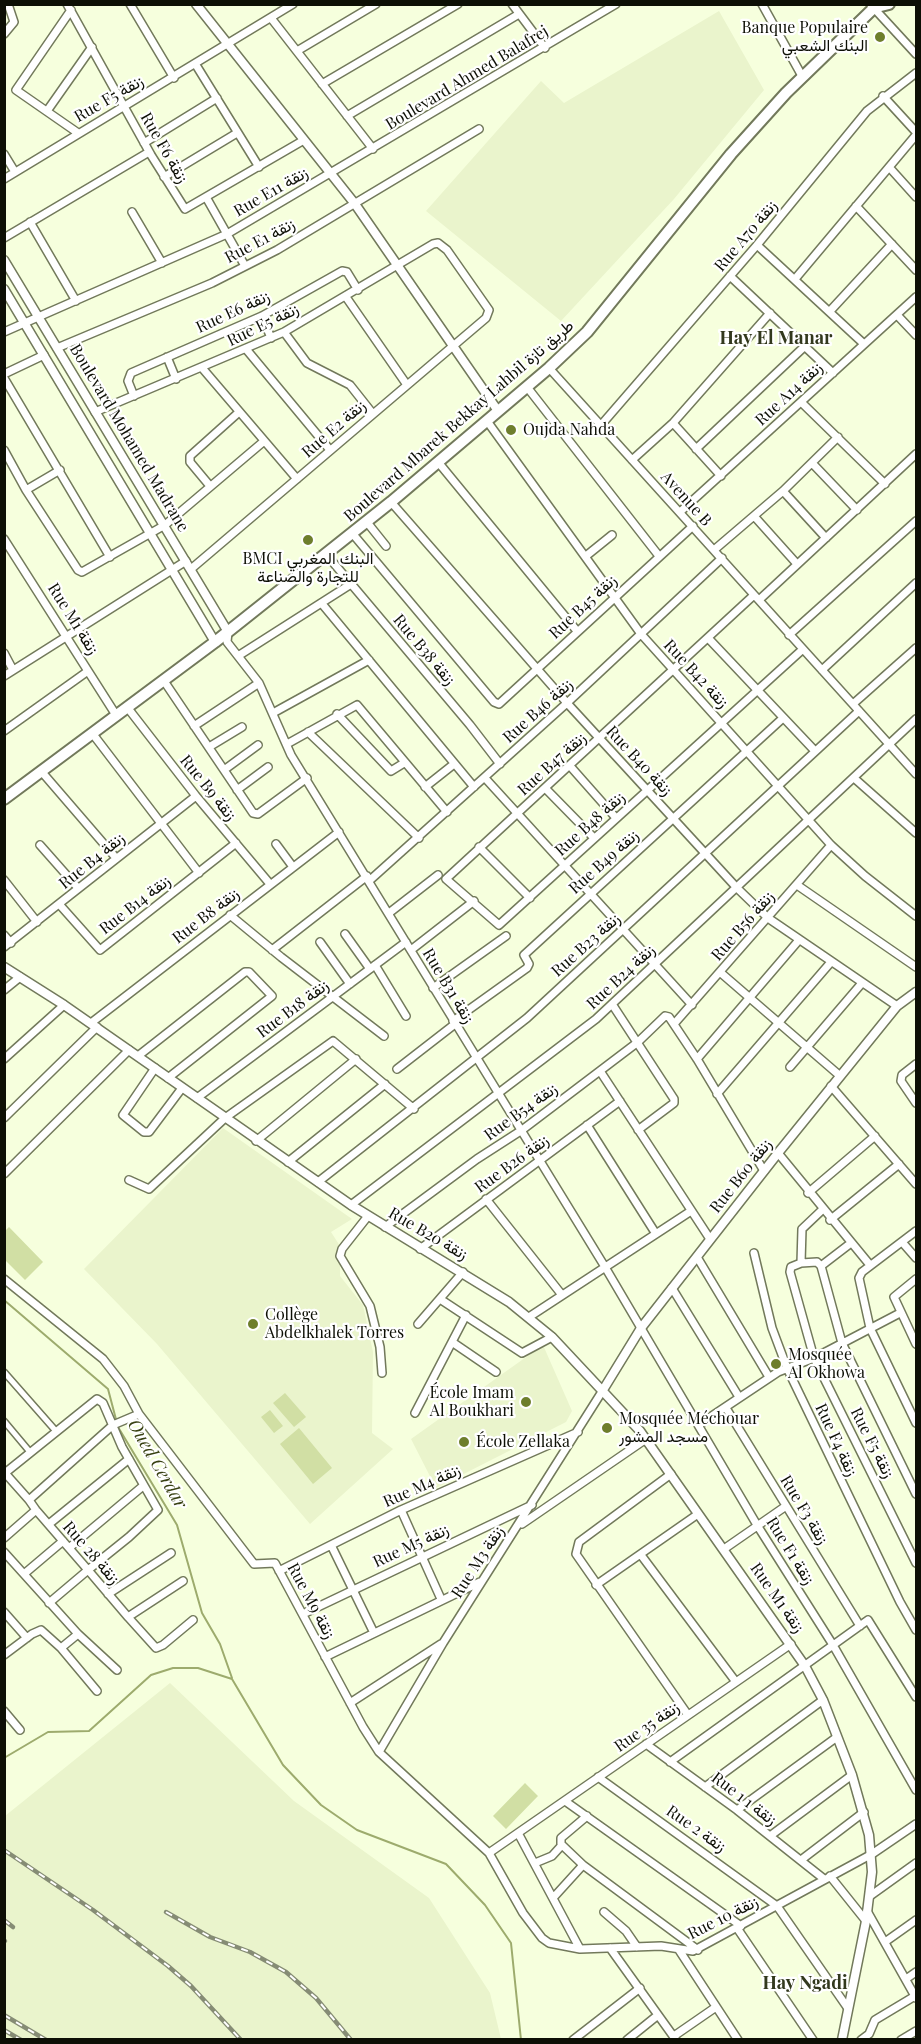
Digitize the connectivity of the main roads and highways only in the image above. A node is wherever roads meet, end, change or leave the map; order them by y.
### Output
1 (889, 4) edge
2 (876, 8) edge
3 (4, 799) edge

1 - 2 main road, Boulevard Mbarek Bekkay Lahbil طريق تازة
2 - 3 main road, Boulevard Mbarek Bekkay Lahbil طريق تازة

